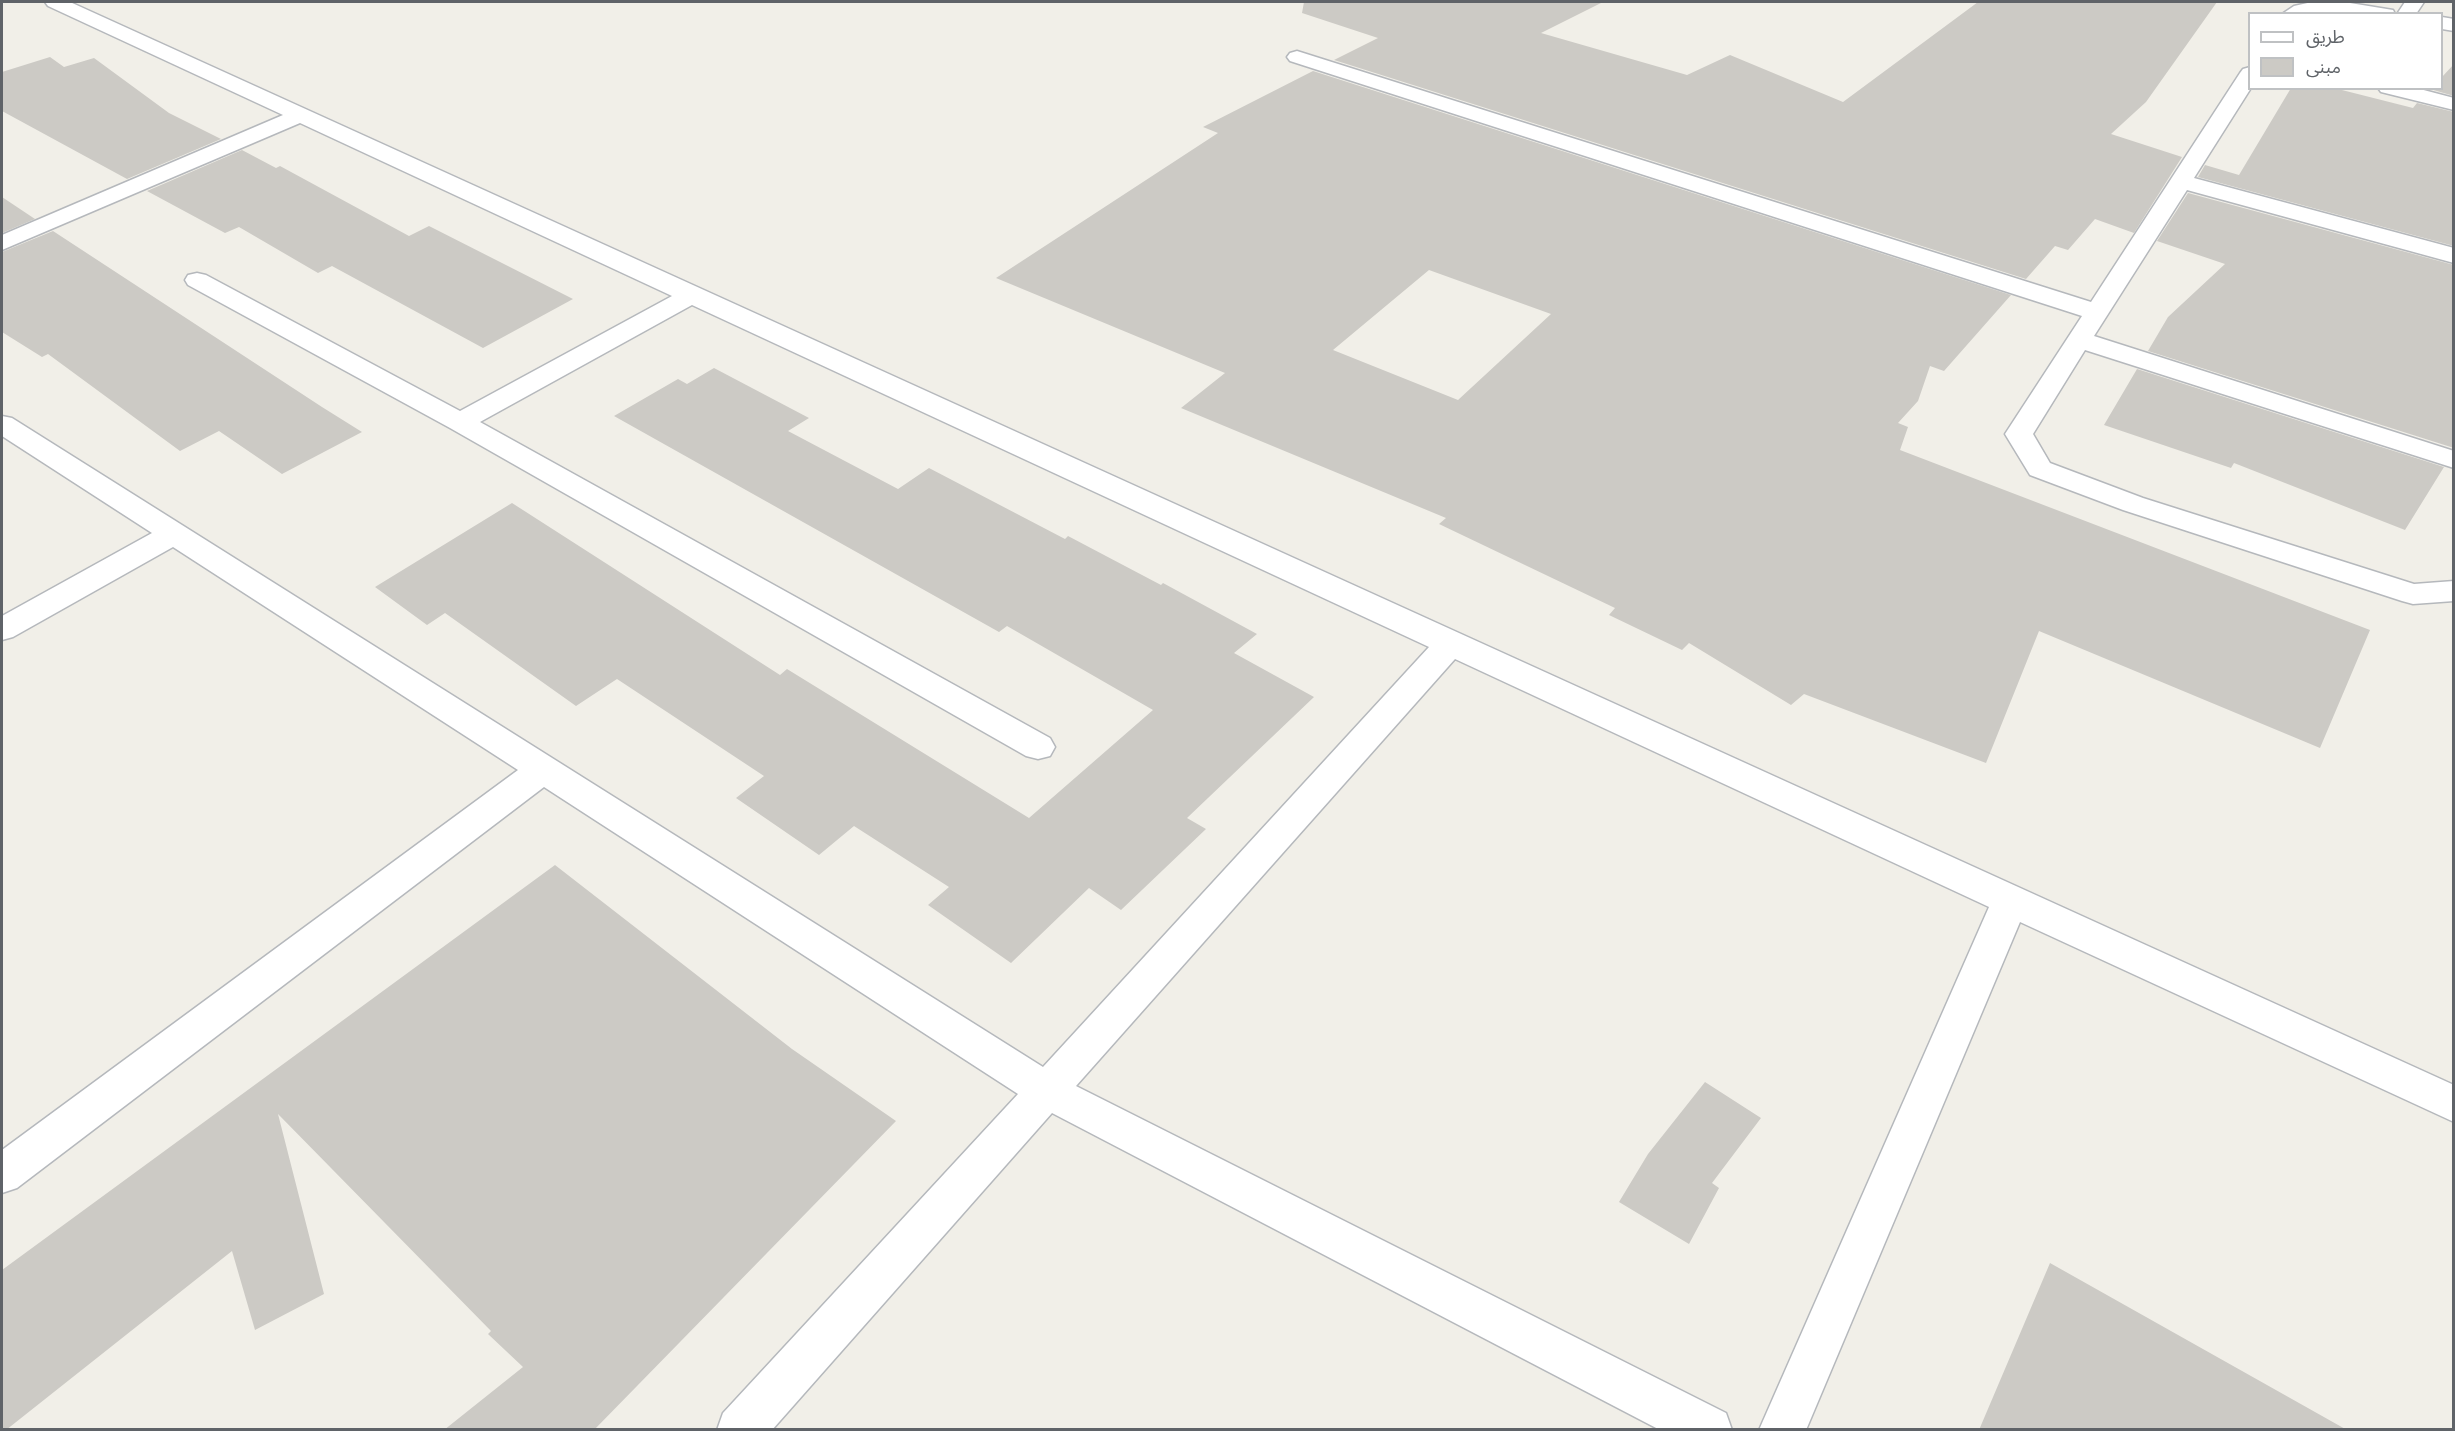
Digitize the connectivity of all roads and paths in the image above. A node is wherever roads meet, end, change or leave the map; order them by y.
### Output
1 (55, 2) edge
2 (2294, 12) edge
3 (2372, 12) edge
4 (1297, 57) dead end
5 (2248, 76) edge
6 (2396, 90) edge
7 (2454, 104) edge
8 (301, 115) junction
9 (2180, 181) junction
10 (2, 243) edge
11 (2454, 256) edge
12 (196, 280) dead end
13 (692, 295) junction
14 (2096, 312) junction
15 (2079, 340) junction
16 (460, 422) junction
17 (2, 424) edge
18 (2454, 460) edge
19 (174, 534) junction
20 (2454, 591) edge
21 (2, 629) edge
22 (1451, 644) junction
23 (1038, 747) dead end
24 (543, 769) junction
25 (2010, 901) junction
26 (1046, 1090) junction
27 (2454, 1104) edge
28 (2, 1174) edge
29 (740, 1430) edge
30 (1709, 1430) edge
31 (1782, 1430) edge

1 - 8 street
2 - 3 street
4 - 14 street
5 - 9 street
6 - 7 street
8 - 10 street
8 - 13 street
9 - 11 street
9 - 14 street
12 - 16 street
13 - 16 street
13 - 22 street
14 - 15 street
15 - 18 street
15 - 20 street
16 - 23 street
17 - 19 street
19 - 21 street
19 - 24 street
22 - 25 street
22 - 26 street
24 - 26 street
24 - 28 street
25 - 27 street
25 - 31 street
26 - 29 street
26 - 30 street

